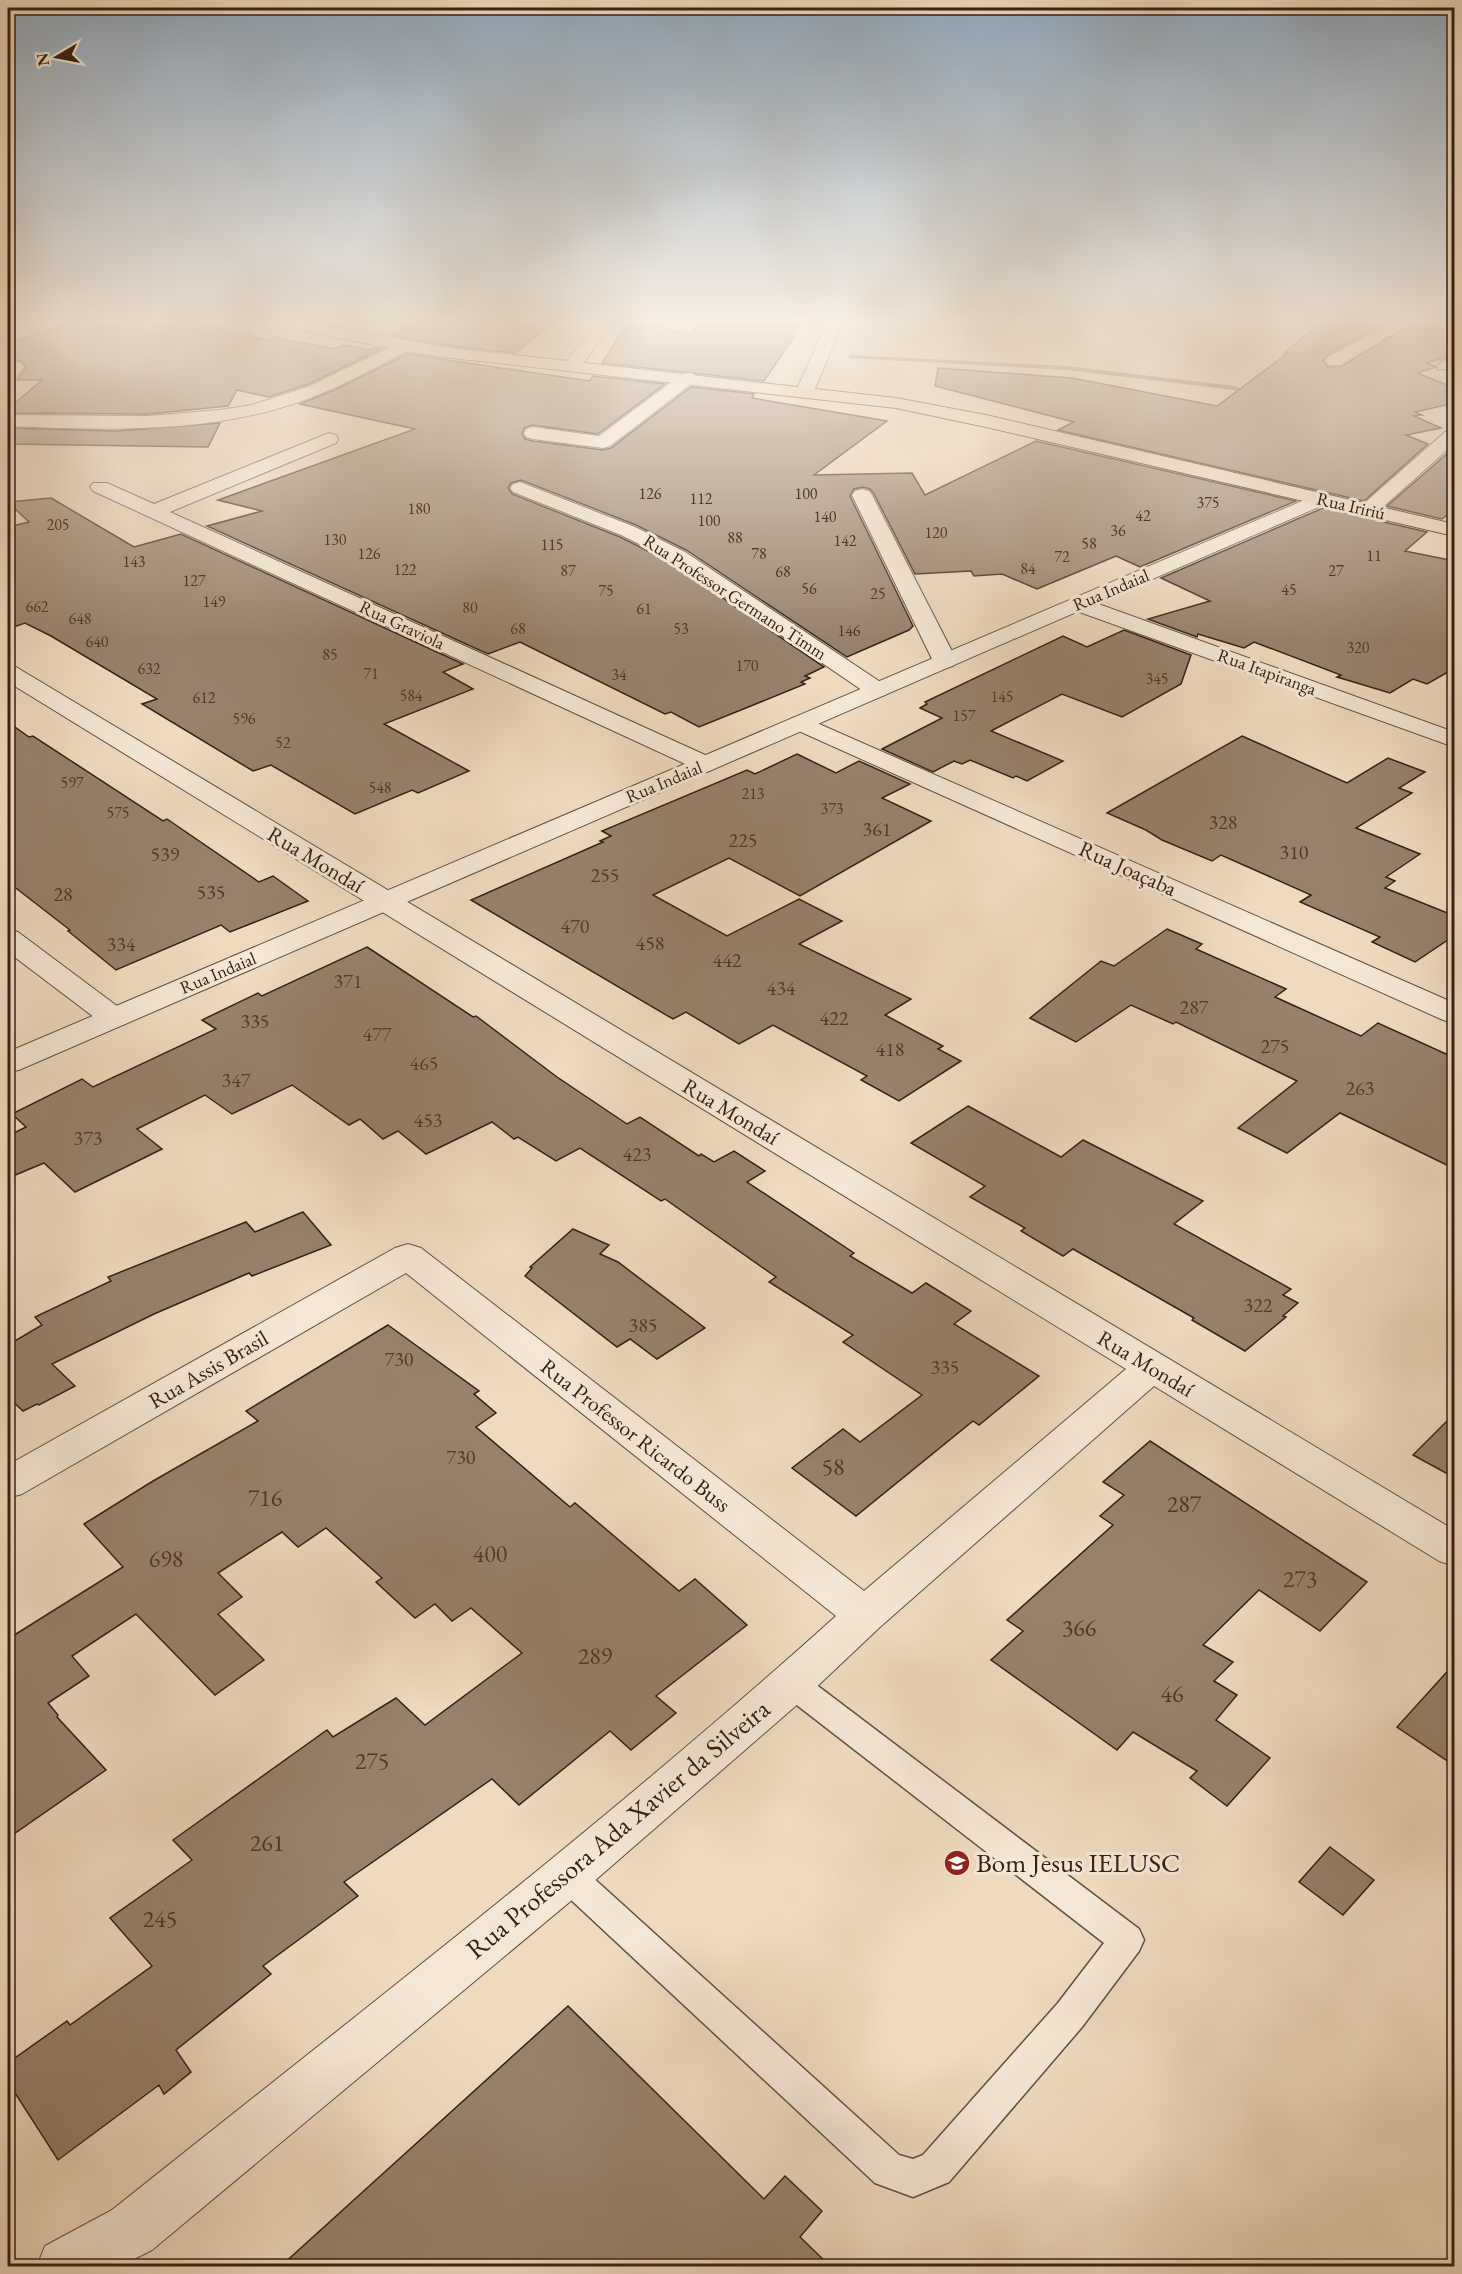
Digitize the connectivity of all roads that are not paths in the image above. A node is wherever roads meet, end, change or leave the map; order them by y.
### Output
1 (620, 429) edge
2 (1017, 429) edge
3 (533, 433) dead end
4 (1452, 436) dead end
5 (329, 439) dead end
6 (100, 487) dead end
7 (520, 488) dead end
8 (862, 495) dead end
9 (1321, 500) junction
10 (1368, 510) junction
11 (154, 511) junction
12 (1455, 530) edge
13 (1079, 604) junction
14 (945, 661) junction
15 (8, 672) edge
16 (878, 690) junction
17 (801, 723) junction
18 (1455, 740) edge
19 (705, 764) junction
20 (386, 901) junction
21 (8, 938) edge
22 (1455, 1014) edge
23 (114, 1018) junction
24 (8, 1063) edge
25 (408, 1256) joint
26 (1152, 1367) junction
27 (8, 1483) edge
28 (1455, 1550) edge
29 (865, 1615) junction
30 (791, 1683) junction
31 (567, 1875) junction
32 (65, 2266) edge

1 - 3 street
2 - 9 main road, Rua Iririú
4 - 10 street
5 - 11 street
6 - 11 street, Rua Graviola
7 - 16 street, Rua Professor Germano Timm
8 - 14 street
9 - 10 main road, Rua Iririú
9 - 13 street, Rua Indaial
10 - 12 main road, Rua Iririú
11 - 19 street, Rua Graviola
13 - 14 street, Rua Indaial
13 - 18 street, Rua Itapiranga
14 - 16 street, Rua Indaial
15 - 20 street, Rua Mondaí
16 - 17 street, Rua Indaial
17 - 19 street, Rua Indaial
17 - 22 street, Rua Joaçaba
19 - 20 street, Rua Indaial
20 - 23 street, Rua Indaial
20 - 26 street, Rua Mondaí
21 - 23 street
23 - 24 street, Rua Indaial
25 - 27 street, Rua Assis Brasil
25 - 29 street, Rua Professor Ricardo Buss
26 - 28 street, Rua Mondaí
26 - 29 street, Rua Professora Ada Xavier da Silveira
29 - 30 street, Rua Professora Ada Xavier da Silveira
30 - 31 street, Rua Professora Ada Xavier da Silveira
30 - 31 lane
31 - 32 street, Rua Professora Ada Xavier da Silveira

